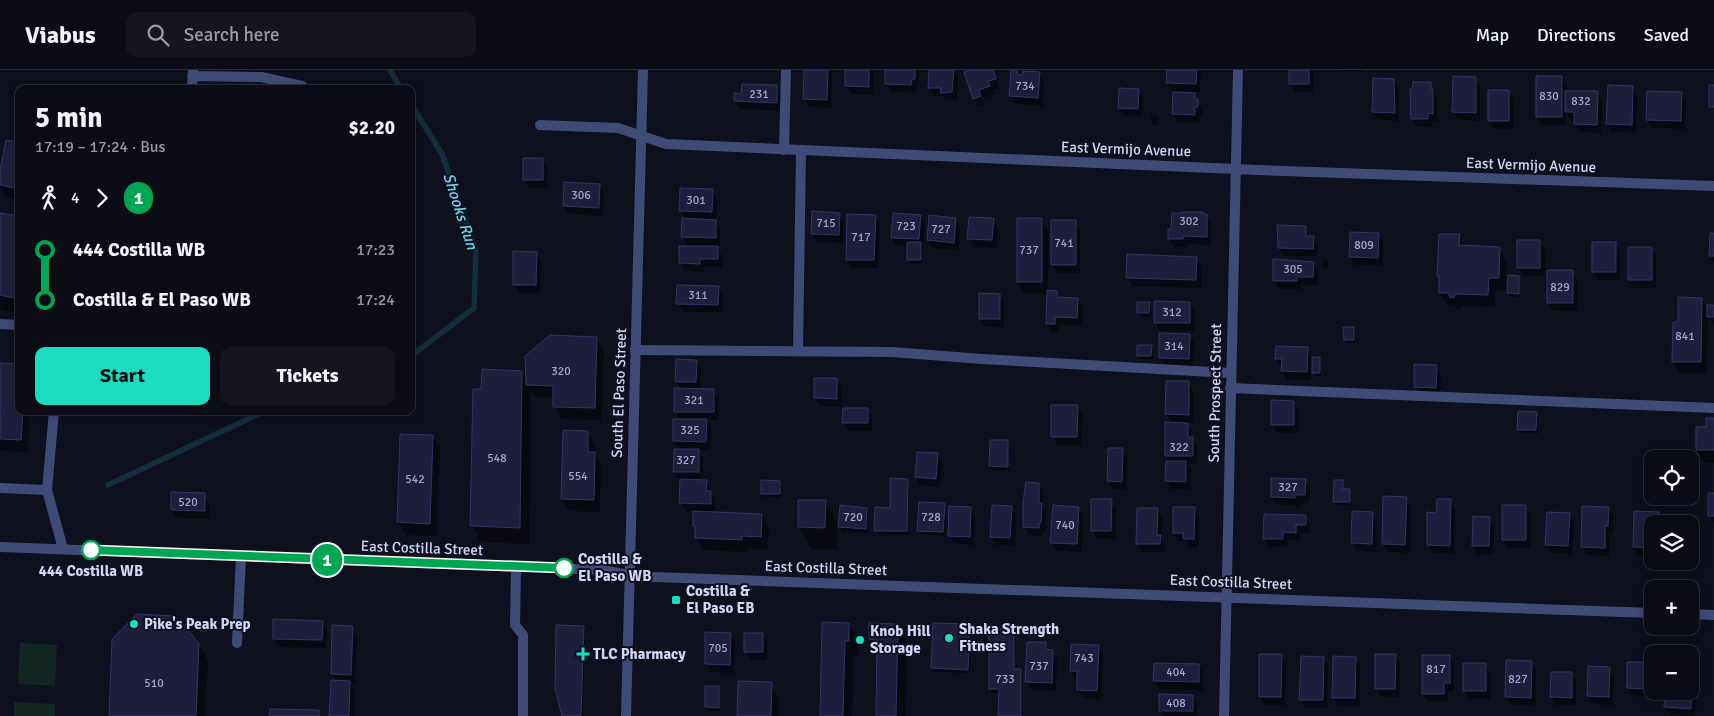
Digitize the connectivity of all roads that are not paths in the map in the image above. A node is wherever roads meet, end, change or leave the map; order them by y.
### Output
1 (643, 70) edge
2 (786, 70) edge
3 (1238, 70) edge
4 (192, 73) edge
5 (297, 85) edge
6 (540, 125) dead end
7 (641, 134) junction
8 (784, 150) junction
9 (801, 151) junction
10 (1236, 169) junction
11 (1714, 186) edge
12 (0, 324) edge
13 (15, 325) edge
14 (635, 350) junction
15 (798, 351) junction
16 (1230, 373) junction
17 (1230, 388) junction
18 (1714, 408) edge
19 (54, 415) edge
20 (0, 488) edge
21 (47, 490) junction
22 (0, 546) edge
23 (63, 549) junction
24 (241, 556) junction
25 (516, 567) junction
26 (629, 575) junction
27 (1226, 597) junction
28 (1644, 612) edge
29 (1699, 614) edge
30 (1714, 615) edge
31 (237, 643) dead end
32 (523, 716) edge
33 (626, 716) edge
34 (1224, 716) edge

1 - 7 street, South El Paso Street
2 - 8 street
3 - 10 street, South Prospect Street
4 - 5 street
6 - 7 street, East Vermijo Avenue
7 - 8 street, East Vermijo Avenue
7 - 14 street, South El Paso Street
8 - 9 street, East Vermijo Avenue
9 - 10 street, East Vermijo Avenue
9 - 15 street
10 - 11 street, East Vermijo Avenue
10 - 16 street, South Prospect Street
12 - 13 street
14 - 15 street
14 - 26 street, South El Paso Street
15 - 16 street
16 - 17 street, South Prospect Street
17 - 18 street
17 - 27 street, South Prospect Street
19 - 21 street
20 - 21 street
21 - 23 street
22 - 23 street, East Costilla Street
23 - 24 street, East Costilla Street
24 - 25 street, East Costilla Street
24 - 31 street
25 - 26 street, East Costilla Street
25 - 32 street
26 - 27 street, East Costilla Street
26 - 33 street, South El Paso Street
27 - 28 street, East Costilla Street
27 - 34 street, South Prospect Street
29 - 30 street

